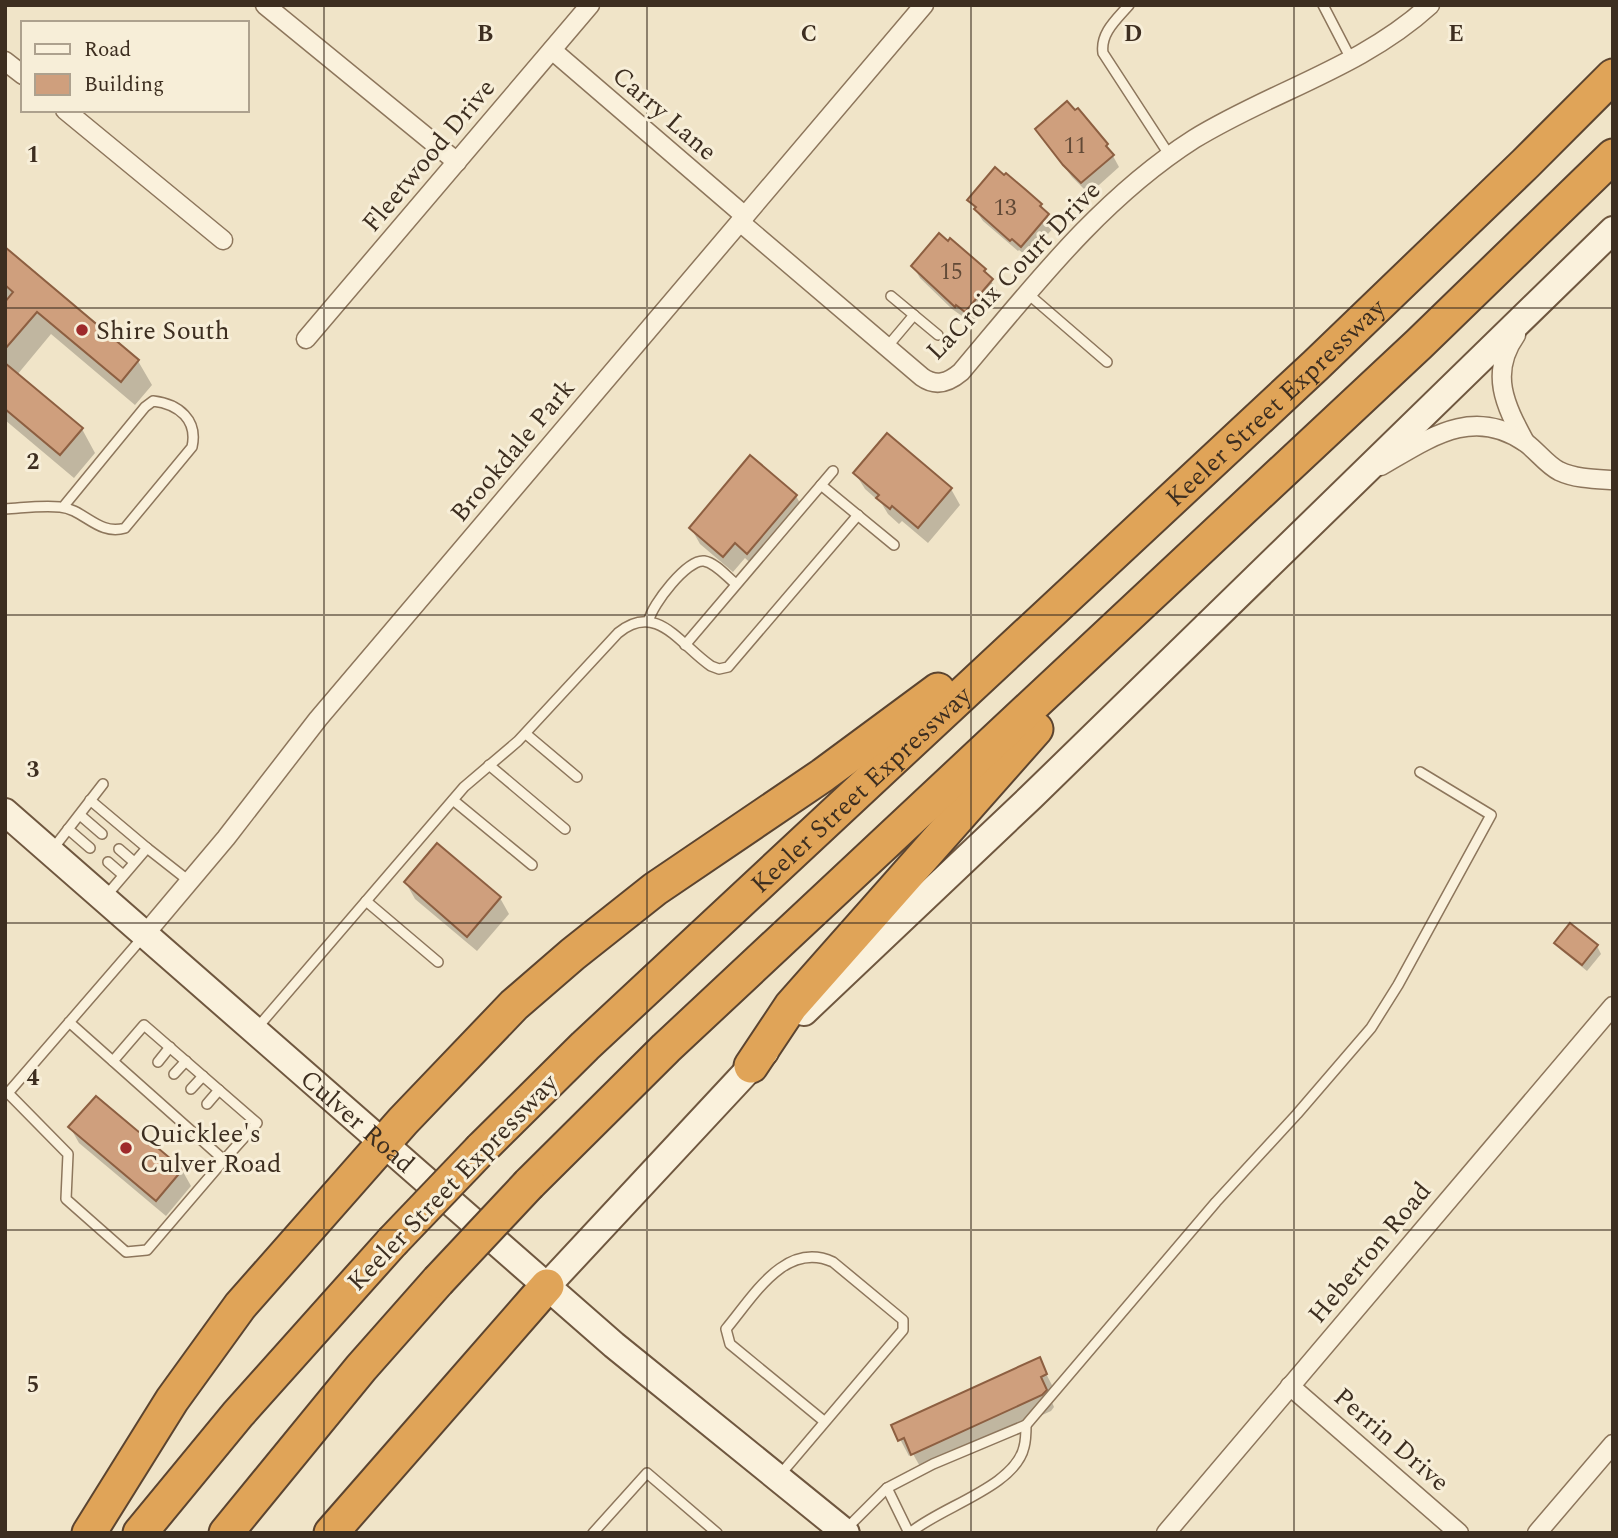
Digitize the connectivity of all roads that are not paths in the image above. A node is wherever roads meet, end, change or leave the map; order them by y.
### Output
1 (590, 5) edge
2 (924, 5) edge
3 (1129, 5) edge
4 (1323, 5) edge
5 (1430, 5) edge
6 (267, 6) edge
7 (552, 50) junction
8 (5, 61) edge
9 (1352, 61) junction
10 (21, 73) edge
11 (1613, 76) edge
12 (67, 112) edge
13 (1170, 156) junction
14 (1613, 156) edge
15 (457, 162) junction
16 (743, 219) junction
17 (1613, 230) edge
18 (223, 240) dead end
19 (1027, 293) junction
20 (891, 296) dead end
21 (1539, 302) junction
22 (914, 315) junction
23 (937, 335) dead end
24 (306, 339) dead end
25 (887, 347) junction
26 (1107, 362) dead end
27 (1525, 442) junction
28 (833, 471) dead end
29 (1613, 480) edge
30 (1354, 482) junction
31 (821, 485) junction
32 (1255, 498) junction
33 (6, 507) edge
34 (63, 507) junction
35 (858, 515) junction
36 (894, 545) dead end
37 (1104, 562) junction
38 (736, 584) junction
39 (649, 620) junction
40 (685, 645) junction
41 (526, 734) junction
42 (489, 765) junction
43 (1420, 772) dead end
44 (577, 777) dead end
45 (103, 784) dead end
46 (90, 800) junction
47 (453, 800) junction
48 (5, 812) edge
49 (80, 815) junction
50 (68, 829) junction
51 (565, 829) dead end
52 (102, 834) dead end
53 (90, 848) dead end
54 (147, 848) junction
55 (119, 849) dead end
56 (51, 851) junction
57 (108, 862) dead end
58 (134, 862) junction
59 (532, 866) dead end
60 (123, 875) junction
61 (189, 881) junction
62 (105, 897) junction
63 (366, 901) junction
64 (146, 933) junction
65 (438, 962) dead end
66 (1613, 1006) edge
67 (69, 1022) junction
68 (255, 1031) junction
69 (170, 1047) junction
70 (113, 1061) junction
71 (186, 1061) junction
72 (158, 1062) dead end
73 (751, 1066) junction
74 (174, 1074) dead end
75 (203, 1076) junction
76 (191, 1089) dead end
77 (219, 1090) junction
78 (178, 1104) dead end
79 (207, 1104) dead end
80 (171, 1113) junction
81 (194, 1119) dead end
82 (187, 1127) junction
83 (383, 1144) junction
84 (224, 1160) junction
85 (547, 1286) junction
86 (1290, 1386) junction
87 (825, 1422) junction
88 (1026, 1425) junction
89 (1613, 1444) edge
90 (778, 1477) junction
91 (887, 1488) junction
92 (840, 1531) edge
93 (89, 1533) edge
94 (140, 1533) edge
95 (226, 1533) edge
96 (331, 1533) edge
97 (593, 1533) edge
98 (717, 1533) edge
99 (909, 1533) edge
100 (1166, 1533) edge
101 (1459, 1533) edge
102 (1537, 1533) edge

1 - 7 street, Fleetwood Drive
2 - 16 street, Brookdale Park
3 - 13 lane
4 - 9 lane
5 - 9 street, LaCroix Court Drive
6 - 15 street
7 - 15 street, Fleetwood Drive
7 - 16 street, Carry Lane
8 - 10 street
9 - 13 street, LaCroix Court Drive
11 - 37 highway, Keeler Street Expressway
12 - 18 street
13 - 19 street, LaCroix Court Drive
14 - 32 highway
15 - 24 street, Fleetwood Drive
16 - 25 street, Carry Lane
16 - 61 street, Brookdale Park
17 - 21 main road
19 - 25 street, LaCroix Court Drive
19 - 26 lane
20 - 22 lane
21 - 27 street
21 - 30 main road
22 - 23 lane
22 - 25 lane
27 - 29 street
27 - 30 street
28 - 31 lane
30 - 73 main road
31 - 35 lane
31 - 38 lane
32 - 73 highway
32 - 95 highway, bridge
33 - 34 lane
34 - 34 lane
35 - 36 lane
35 - 40 lane
37 - 83 highway
37 - 94 highway, Keeler Street Expressway, bridge
38 - 39 lane
38 - 40 lane
39 - 40 lane
39 - 41 lane
41 - 42 lane
41 - 44 lane
42 - 47 lane
42 - 51 lane
43 - 88 lane
45 - 46 lane
46 - 49 lane
46 - 54 lane
47 - 59 lane
47 - 63 lane
48 - 56 main road, Culver Road
49 - 50 lane
49 - 52 lane
50 - 53 lane
50 - 56 lane
54 - 58 lane
54 - 61 lane
55 - 58 lane
56 - 62 main road, Culver Road
57 - 60 lane
58 - 60 lane
60 - 62 lane
61 - 64 street, Brookdale Park
62 - 64 main road, Culver Road
63 - 65 lane
63 - 68 lane
64 - 67 lane
64 - 68 main road, Culver Road
66 - 86 street, Heberton Road
67 - 70 lane
67 - 84 lane
68 - 83 main road, Culver Road
69 - 70 lane
69 - 71 lane
69 - 72 lane
70 - 80 lane
71 - 74 lane
71 - 75 lane
73 - 85 main road
75 - 76 lane
75 - 77 lane
77 - 79 lane
77 - 84 lane
78 - 80 lane
80 - 82 lane
81 - 82 lane
82 - 84 lane
83 - 85 main road, Culver Road
83 - 93 highway
85 - 90 main road, Culver Road
85 - 96 highway
86 - 100 street, Heberton Road
86 - 101 street, Perrin Drive
87 - 87 lane
87 - 90 lane
88 - 91 lane
88 - 99 lane
89 - 102 street
90 - 92 main road, Culver Road
91 - 92 lane
91 - 99 lane
97 - 98 lane

